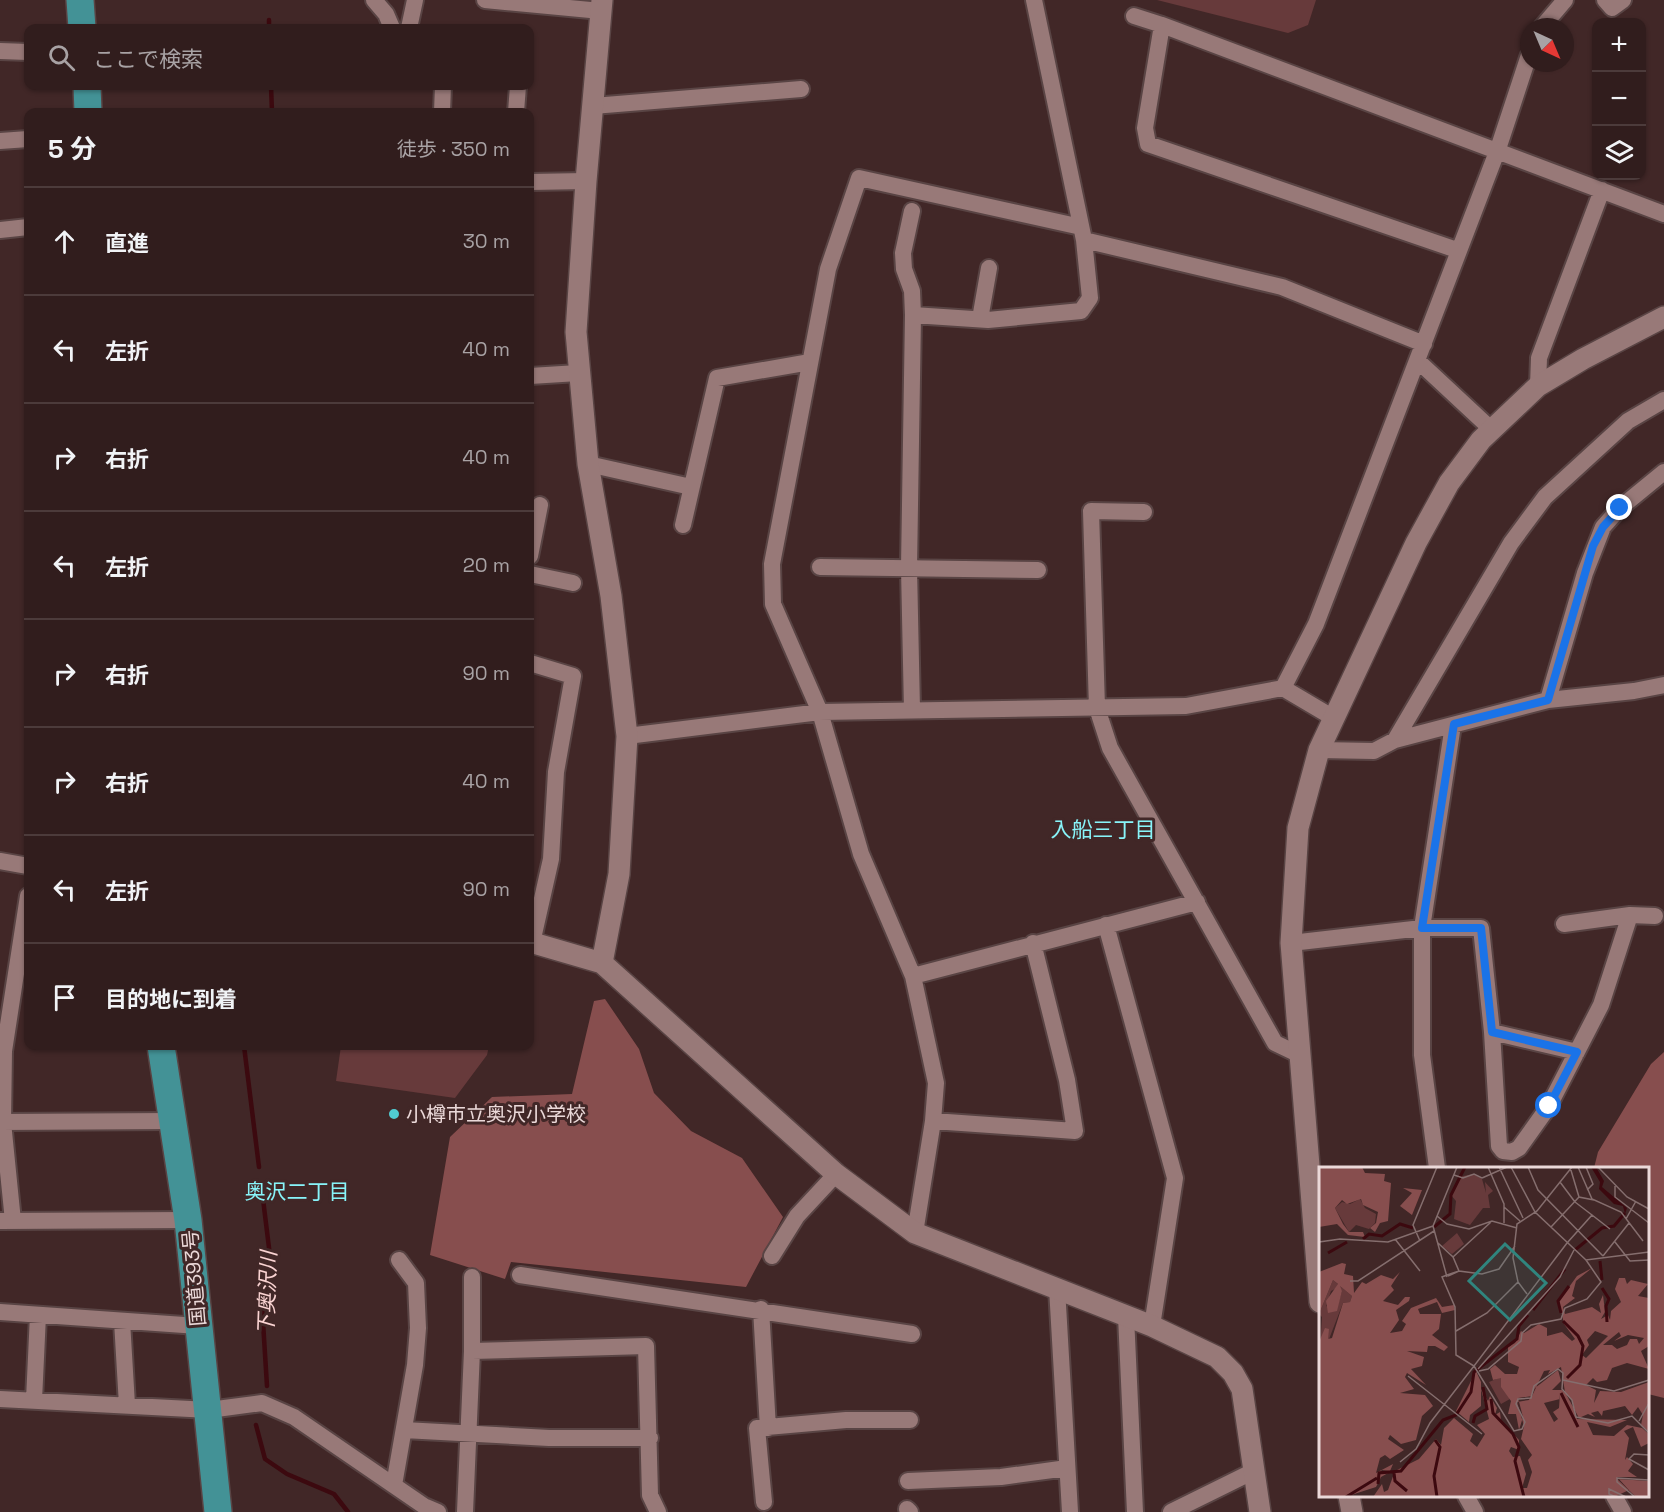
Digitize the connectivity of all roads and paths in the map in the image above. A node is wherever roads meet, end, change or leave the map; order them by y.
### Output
1 (80, 0) edge
2 (374, 0) edge
3 (415, 0) edge
4 (485, 0) edge
5 (1034, 0) edge
6 (1565, 0) edge
7 (1605, 0) edge
8 (1623, 0) edge
9 (593, 5) edge
10 (1134, 16) dead end
11 (1550, 18) edge
12 (82, 24) edge
13 (390, 24) edge
14 (410, 24) edge
15 (1162, 25) junction
16 (0, 51) edge
17 (24, 52) edge
18 (1523, 72) edge
19 (801, 89) dead end
20 (87, 90) edge
21 (443, 90) edge
22 (518, 90) edge
23 (593, 106) junction
24 (88, 108) edge
25 (442, 108) edge
26 (516, 108) edge
27 (24, 139) edge
28 (0, 141) edge
29 (1498, 149) junction
30 (586, 181) junction
31 (534, 182) edge
32 (1602, 190) junction
33 (912, 211) dead end
34 (1664, 213) edge
35 (24, 227) edge
36 (0, 230) edge
37 (1083, 233) junction
38 (1458, 250) junction
39 (989, 268) dead end
40 (913, 315) junction
41 (1664, 317) edge
42 (980, 319) junction
43 (1424, 344) junction
44 (810, 362) junction
45 (1418, 362) junction
46 (578, 373) junction
47 (534, 376) edge
48 (1538, 386) junction
49 (1664, 400) edge
50 (1491, 429) junction
51 (588, 464) junction
52 (1664, 472) edge
53 (692, 487) junction
54 (540, 505) dead end
55 (1144, 512) dead end
56 (682, 525) dead end
57 (534, 536) edge
58 (820, 567) dead end
59 (909, 568) junction
60 (1038, 570) dead end
61 (534, 575) edge
62 (573, 583) dead end
63 (534, 664) edge
64 (1664, 685) edge
65 (1283, 688) junction
66 (1548, 700) junction
67 (1096, 708) junction
68 (912, 710) junction
69 (820, 712) junction
70 (1332, 717) junction
71 (1454, 724) junction
72 (627, 736) junction
73 (1395, 740) junction
74 (1318, 750) junction
75 (0, 861) edge
76 (24, 865) edge
77 (1197, 902) junction
78 (1630, 915) junction
79 (1655, 916) dead end
80 (24, 922) edge
81 (1564, 924) dead end
82 (1106, 925) junction
83 (1422, 928) junction
84 (534, 930) edge
85 (1033, 943) junction
86 (1292, 943) junction
87 (534, 944) edge
88 (602, 963) junction
89 (913, 976) junction
90 (1492, 1032) junction
91 (162, 1050) edge
92 (1577, 1052) junction
93 (1300, 1055) junction
94 (172, 1121) junction
95 (1, 1122) edge
96 (933, 1122) junction
97 (1437, 1167) edge
98 (836, 1174) junction
99 (188, 1220) junction
100 (7, 1221) edge
101 (915, 1233) junction
102 (772, 1256) dead end
103 (399, 1260) dead end
104 (520, 1275) dead end
105 (472, 1277) dead end
106 (1057, 1288) junction
107 (1319, 1290) edge
108 (761, 1309) junction
109 (0, 1312) edge
110 (38, 1315) junction
111 (1126, 1316) junction
112 (122, 1320) junction
113 (198, 1326) junction
114 (1152, 1326) junction
115 (912, 1334) dead end
116 (472, 1351) junction
117 (0, 1399) edge
118 (34, 1400) junction
119 (127, 1405) junction
120 (209, 1410) junction
121 (910, 1420) dead end
122 (768, 1428) junction
123 (404, 1431) junction
124 (467, 1434) junction
125 (650, 1438) junction
126 (1067, 1468) junction
127 (1252, 1472) junction
128 (908, 1481) dead end
129 (394, 1485) junction
130 (1348, 1497) edge
131 (1467, 1497) edge
132 (1615, 1497) edge
133 (764, 1502) dead end
134 (218, 1512) edge
135 (438, 1512) edge
136 (465, 1512) edge
137 (658, 1512) edge
138 (1070, 1512) edge
139 (1135, 1512) edge
140 (1172, 1512) edge
141 (1260, 1512) edge
142 (1352, 1512) edge
143 (1475, 1512) edge
144 (1623, 1512) edge

1 - 12 highway
2 - 13 street
3 - 14 street
4 - 9 street
5 - 37 street
6 - 11 street
7 - 8 street
9 - 23 street
10 - 15 street
15 - 29 street
15 - 38 street
16 - 17 street
18 - 29 street
19 - 23 street
20 - 24 highway
21 - 25 street
22 - 26 street
23 - 30 street
27 - 28 street
29 - 32 street
29 - 38 street
30 - 31 street
30 - 46 street
32 - 34 street
32 - 48 street
33 - 40 street
35 - 36 street
37 - 42 street
37 - 43 street
37 - 44 street
38 - 43 street
39 - 42 street
40 - 42 street
40 - 59 street
41 - 48 street
43 - 45 street
44 - 53 street
44 - 69 street
45 - 50 street
45 - 65 street
46 - 47 street
46 - 51 street
48 - 50 street
49 - 73 street
50 - 70 street
51 - 53 street
51 - 72 street
52 - 66 street
53 - 56 street
54 - 57 street
55 - 67 street
58 - 59 street
59 - 60 street
59 - 68 street
61 - 62 street
63 - 84 street
64 - 66 street
65 - 67 street
65 - 70 street
66 - 71 street
67 - 68 street
67 - 77 street
68 - 69 street
69 - 72 street
69 - 89 street
70 - 74 street
71 - 73 street
71 - 83 street
72 - 88 street
73 - 74 street
74 - 86 street
75 - 76 street
77 - 82 street
77 - 93 street
78 - 79 street
78 - 81 street
78 - 92 street
80 - 95 street
82 - 85 street
82 - 114 street
83 - 86 street
83 - 90 street
83 - 97 street
85 - 89 street
85 - 96 street
86 - 93 street
87 - 88 street
88 - 98 street
89 - 96 street
90 - 92 street
90 - 92 street
91 - 94 highway, 国道393号
93 - 107 street
94 - 95 street
94 - 99 highway, 国道393号
95 - 100 street
96 - 101 street
98 - 101 street
98 - 102 street
99 - 100 street
99 - 113 highway, 国道393号
101 - 106 street
103 - 123 street
104 - 108 street
105 - 116 street
106 - 111 street
106 - 126 street
108 - 115 street
108 - 122 street
109 - 110 street
110 - 112 street
110 - 118 street
111 - 114 street
111 - 139 street
112 - 113 street
112 - 119 street
113 - 120 highway, 国道393号
114 - 127 street
116 - 124 street
116 - 125 street
117 - 118 street
118 - 119 street
119 - 120 street
120 - 129 street
120 - 134 highway, 国道393号
121 - 122 street
122 - 133 street
123 - 124 street
123 - 129 street
124 - 125 street
124 - 136 street
125 - 137 street
126 - 128 street
126 - 138 street
127 - 140 street
127 - 141 street
129 - 135 street
130 - 142 street
131 - 143 street
132 - 144 street

